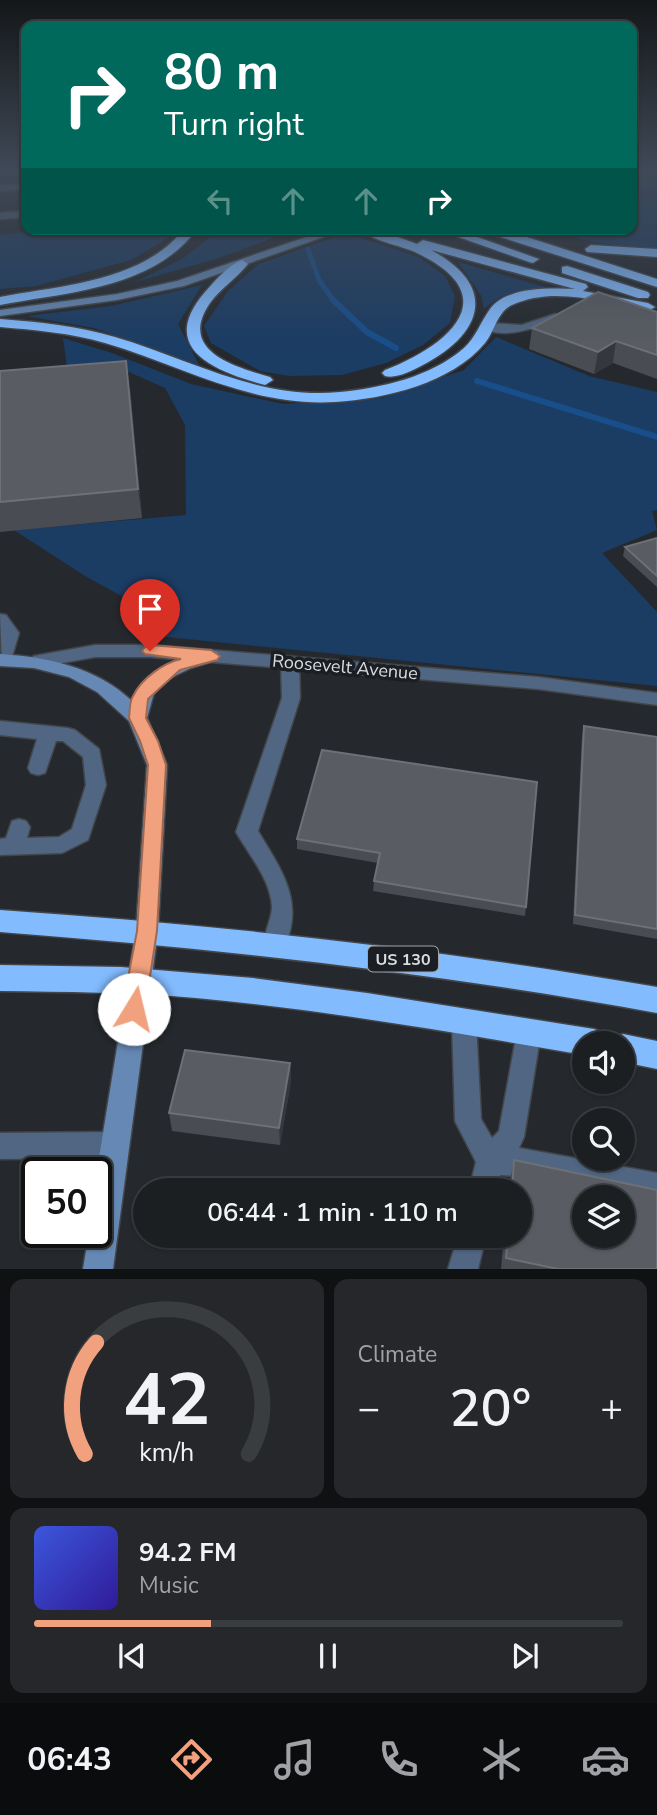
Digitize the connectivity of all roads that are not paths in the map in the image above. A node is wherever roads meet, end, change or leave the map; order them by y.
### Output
1 (187, 235) edge
2 (326, 235) edge
3 (380, 235) edge
4 (385, 235) edge
5 (459, 235) edge
6 (507, 235) edge
7 (546, 235) edge
8 (591, 249) junction
9 (657, 253) edge
10 (242, 264) junction
11 (657, 270) edge
12 (657, 283) edge
13 (590, 296) junction
14 (81, 302) junction
15 (0, 303) edge
16 (654, 305) edge
17 (0, 313) edge
18 (0, 323) edge
19 (488, 327) junction
20 (0, 619) edge
21 (211, 656) junction
22 (1, 660) edge
23 (33, 662) junction
24 (290, 662) junction
25 (657, 699) edge
26 (137, 718) junction
27 (0, 728) edge
28 (49, 733) junction
29 (38, 768) dead end
30 (11, 840) edge
31 (0, 921) edge
32 (147, 931) junction
33 (275, 943) junction
34 (0, 978) edge
35 (138, 981) junction
36 (657, 1000) edge
37 (464, 1022) junction
38 (529, 1032) junction
39 (572, 1039) edge
40 (635, 1050) edge
41 (657, 1055) edge
42 (114, 1145) junction
43 (0, 1146) edge
44 (490, 1161) junction
45 (486, 1178) edge
46 (657, 1187) edge
47 (469, 1248) edge
48 (98, 1269) edge
49 (463, 1269) edge

1 - 15 highway
2 - 10 main road
3 - 10 highway
4 - 16 highway
5 - 16 highway
6 - 12 highway
7 - 8 highway
8 - 9 highway
8 - 11 highway
10 - 14 main road
13 - 16 highway
13 - 19 street
13 - 19 highway
14 - 15 main road
14 - 17 main road
18 - 19 highway
20 - 22 street
21 - 23 street, Roosevelt Avenue
21 - 24 street, Roosevelt Avenue
21 - 26 main road
22 - 23 main road
23 - 26 main road
24 - 25 street, Roosevelt Avenue
24 - 33 street
26 - 32 main road
27 - 28 street
28 - 29 street
28 - 30 street
31 - 32 highway, US 130
32 - 33 highway, US 130
32 - 35 main road
33 - 36 highway, US 130
34 - 35 highway
35 - 37 highway
35 - 42 main road
37 - 38 highway
37 - 44 street
38 - 39 highway
38 - 44 street
40 - 41 highway
42 - 43 street
42 - 48 main road
44 - 45 street
44 - 46 street
47 - 49 street

